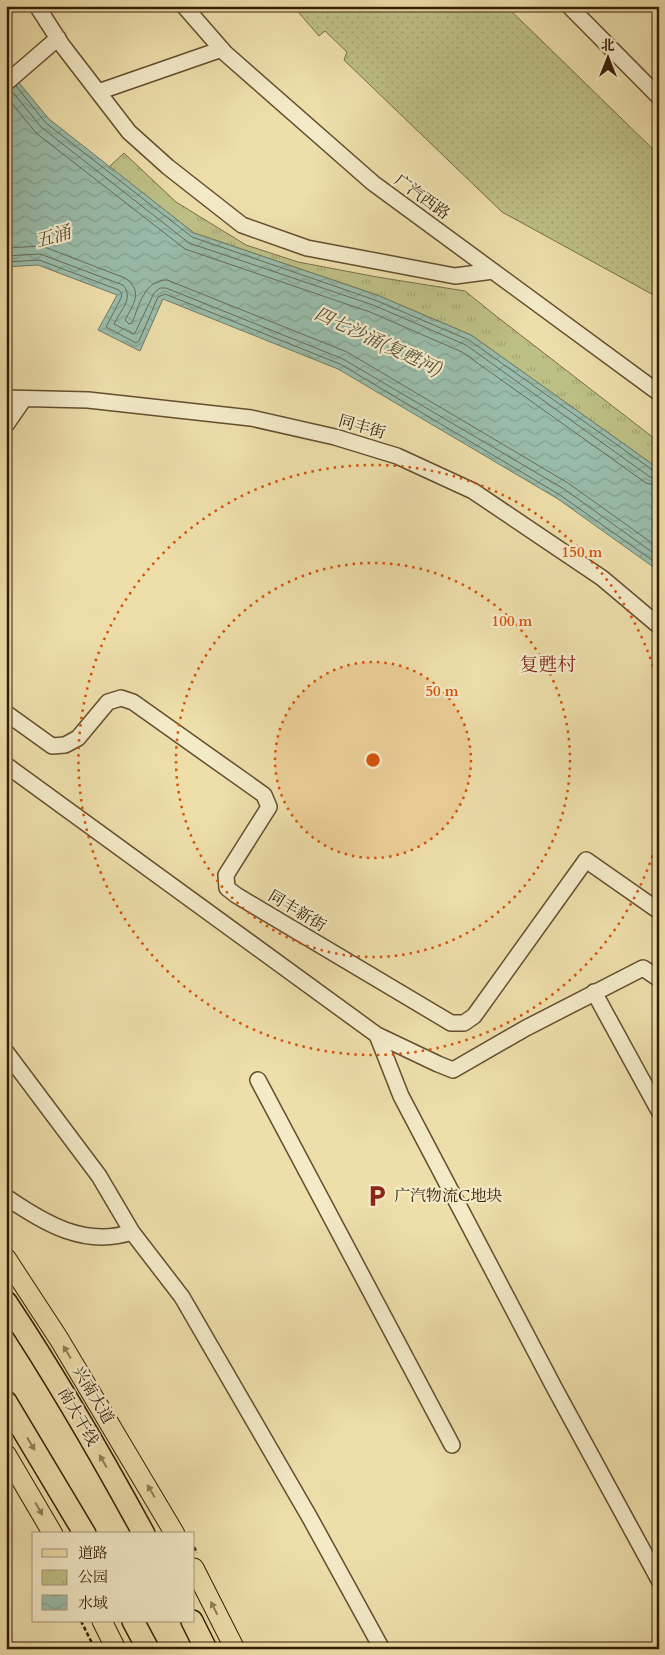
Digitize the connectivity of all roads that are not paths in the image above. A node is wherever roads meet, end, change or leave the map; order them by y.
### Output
1 (36, 6) edge
2 (184, 6) edge
3 (569, 6) edge
4 (58, 38) junction
5 (222, 49) junction
6 (6, 82) edge
7 (98, 92) junction
8 (659, 98) edge
9 (493, 271) junction
10 (659, 393) edge
11 (6, 398) edge
12 (24, 399) junction
13 (6, 425) edge
14 (659, 626) edge
15 (6, 713) edge
16 (6, 765) edge
17 (659, 911) edge
18 (659, 979) edge
19 (594, 992) junction
20 (377, 1035) junction
21 (6, 1052) edge
22 (258, 1080) dead end
23 (659, 1112) edge
24 (6, 1197) edge
25 (132, 1232) junction
26 (6, 1258) edge
27 (6, 1302) edge
28 (6, 1402) edge
29 (452, 1445) dead end
30 (6, 1454) edge
31 (52, 1532) edge
32 (84, 1532) edge
33 (143, 1532) edge
34 (173, 1532) edge
35 (195, 1570) edge
36 (659, 1580) edge
37 (102, 1622) edge
38 (116, 1649) edge
39 (235, 1649) edge
40 (382, 1649) edge

1 - 4 street
2 - 5 street, 广汽西路
3 - 8 street
4 - 6 street
4 - 7 street
5 - 7 street
5 - 9 street, 广汽西路
7 - 9 street
9 - 10 street, 广汽西路
11 - 12 street, 同丰街
12 - 13 street
12 - 14 street, 同丰街
15 - 17 street, 同丰新街
16 - 20 street
18 - 19 street
19 - 20 street
19 - 23 street
20 - 36 street
21 - 25 street
22 - 29 street
24 - 25 street
25 - 40 street
34 -> 26 main road, 兴南大道
33 -> 27 highway, 南大干线
28 -> 32 highway
30 -> 31 main road
39 -> 35 main road
37 - 38 main road

